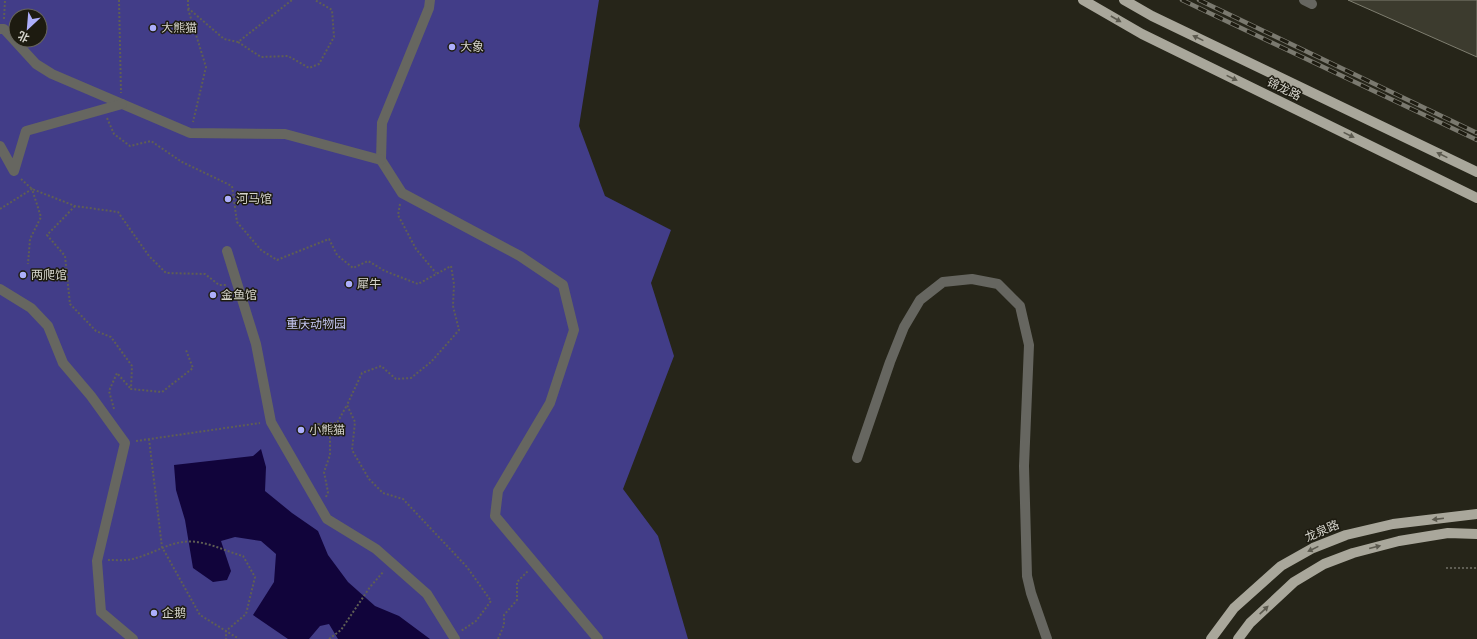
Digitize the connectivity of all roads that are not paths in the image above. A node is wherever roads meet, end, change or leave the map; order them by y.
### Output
1 (430, 0) edge
2 (1082, 0) edge
3 (1124, 0) edge
4 (2, 29) edge
5 (122, 104) junction
6 (0, 146) edge
7 (381, 160) junction
8 (1477, 172) edge
9 (1477, 199) edge
10 (227, 251) dead end
11 (0, 289) edge
12 (857, 458) dead end
13 (1477, 514) edge
14 (1448, 533) junction
15 (1477, 534) edge
16 (1477, 538) edge
17 (454, 637) edge
18 (133, 639) edge
19 (598, 639) edge
20 (1047, 639) edge
21 (1211, 639) edge
22 (1238, 639) edge

1 - 7 street
2 -> 9 main road, 锦龙路
8 -> 3 main road, 锦龙路
4 - 5 street
5 - 6 street
5 - 7 street
7 - 19 street
10 - 17 street
11 - 18 street
12 - 20 street
13 -> 21 main road, 龙泉路
14 - 15 main road
14 - 16 street
22 -> 14 main road

